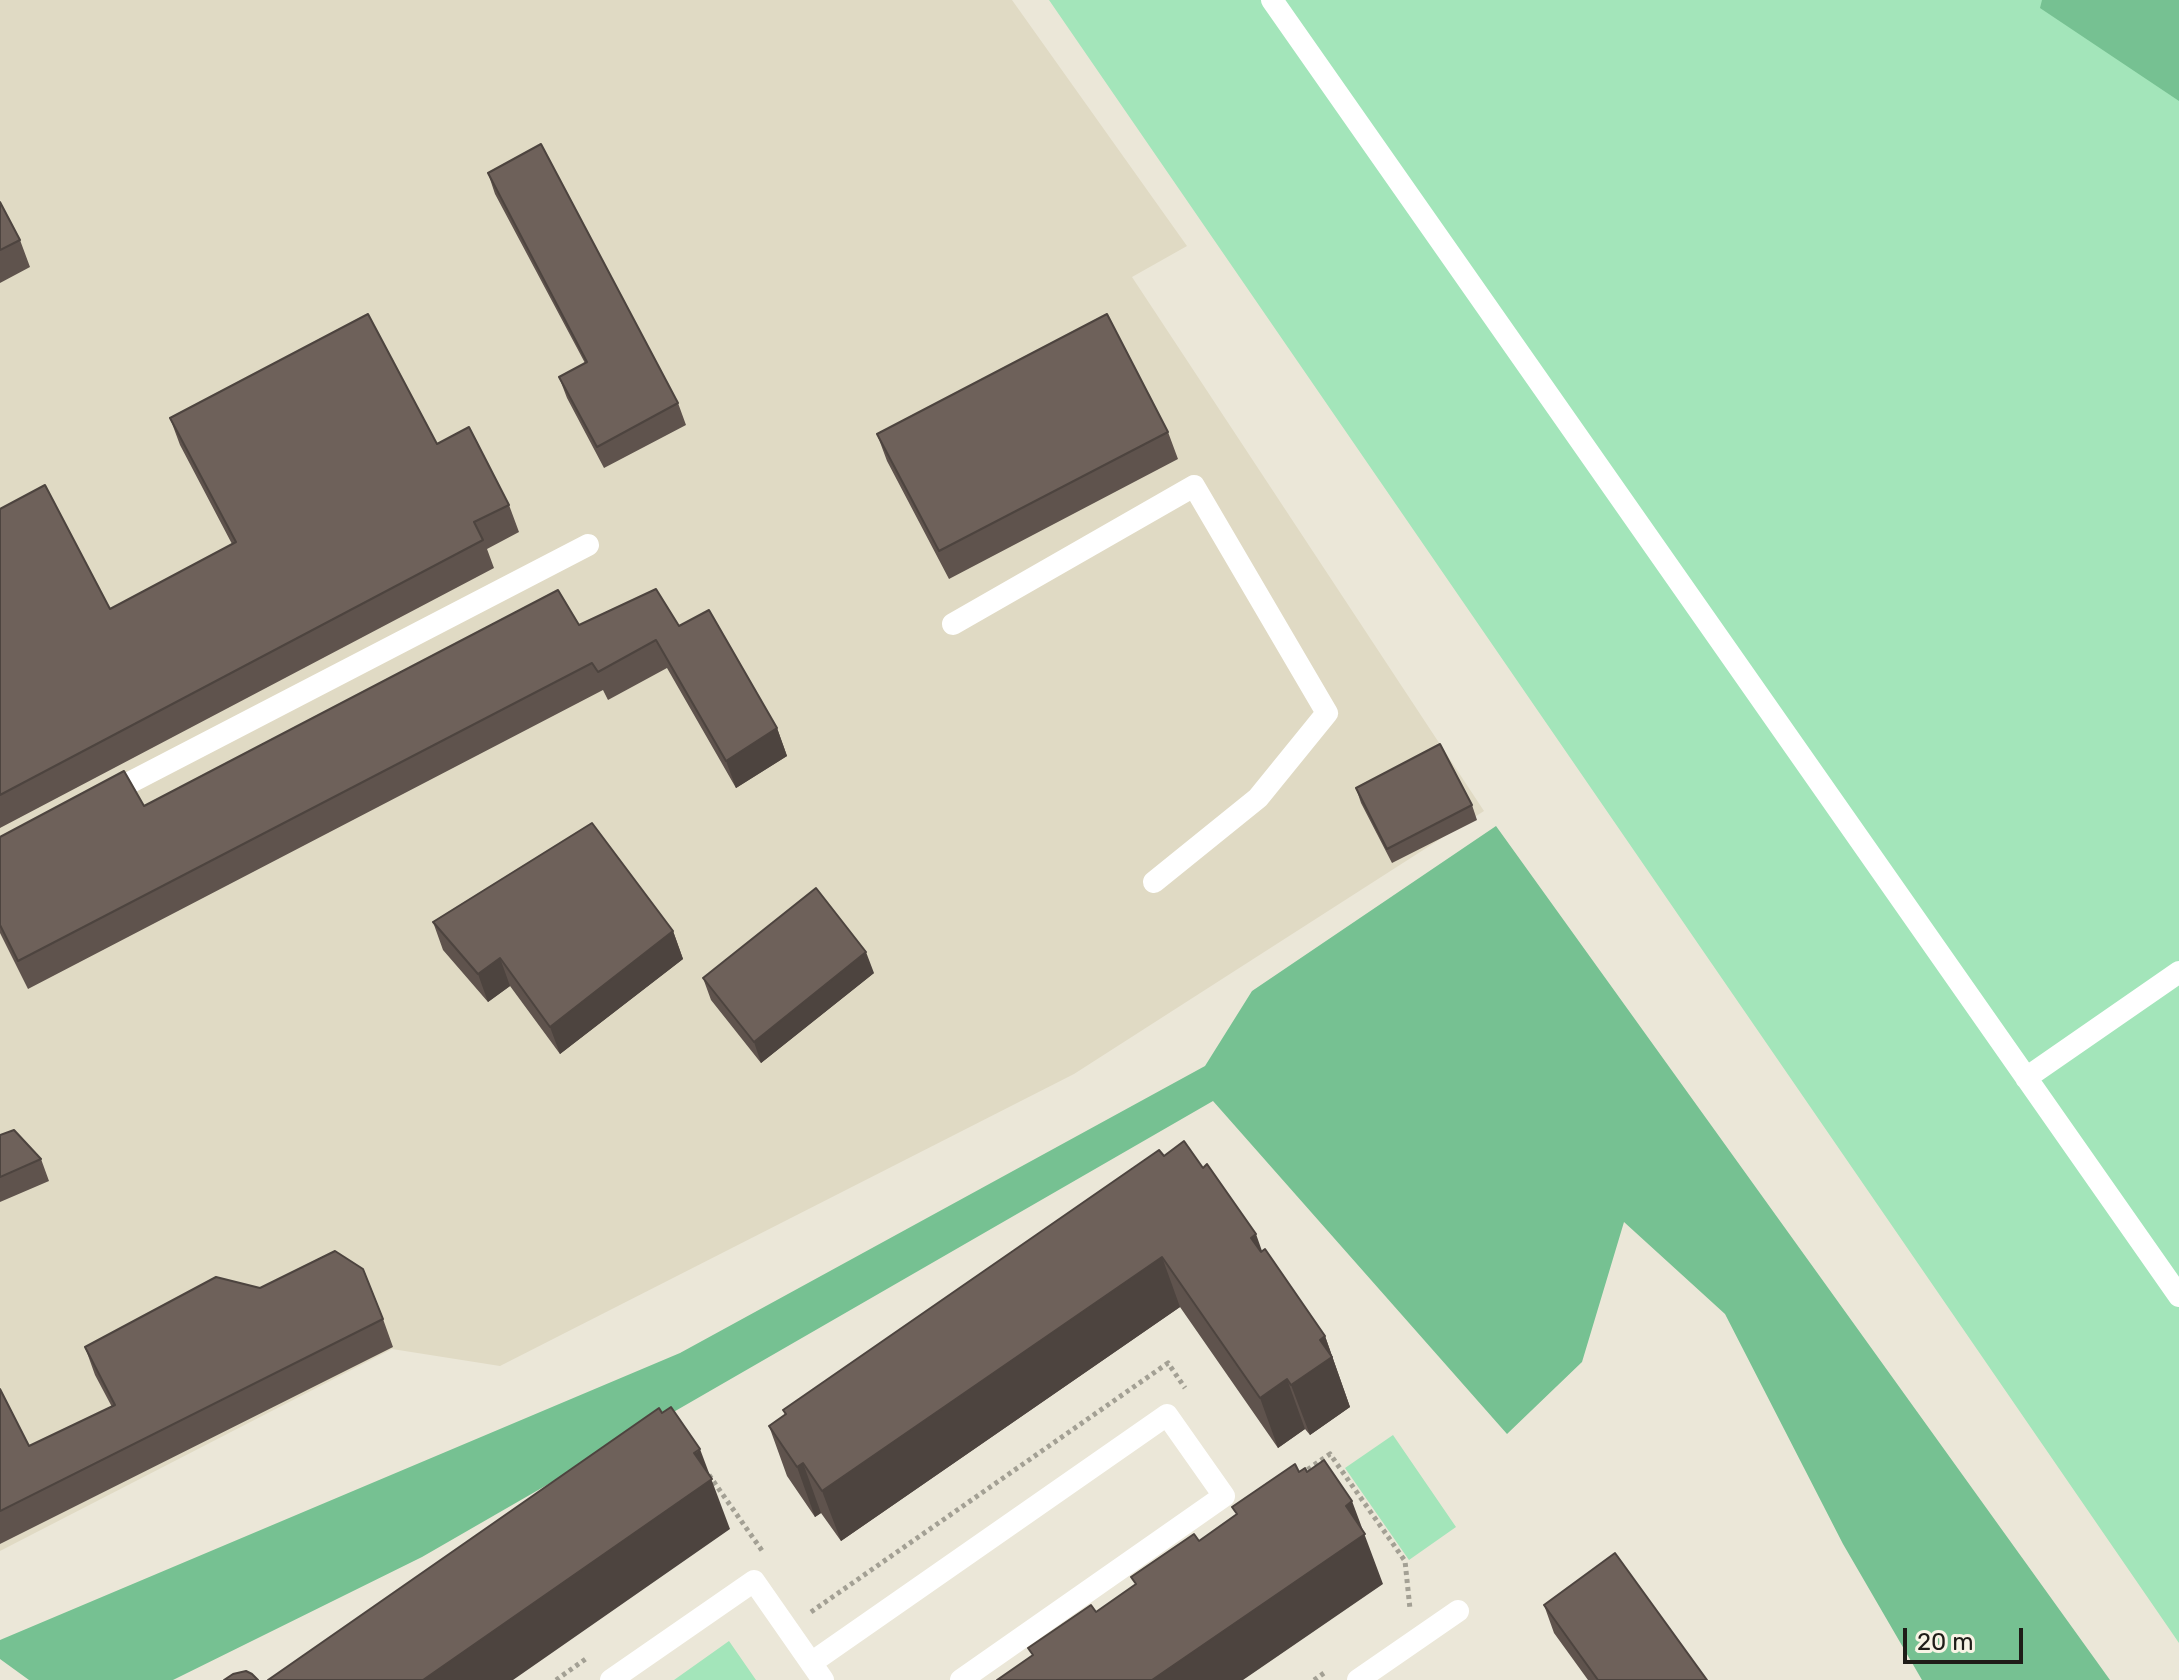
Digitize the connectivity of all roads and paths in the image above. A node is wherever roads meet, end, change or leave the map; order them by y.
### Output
1 (1272, 0) edge
2 (588, 545) dead end
3 (953, 624) dead end
4 (84, 806) edge
5 (1154, 882) dead end
6 (2179, 972) edge
7 (2026, 1078) junction
8 (2179, 1296) edge
9 (704, 1468) edge
10 (1297, 1477) edge
11 (764, 1554) dead end
12 (1458, 1611) dead end
13 (1414, 1641) junction
14 (817, 1672) edge
15 (611, 1680) edge
16 (961, 1680) edge
17 (1358, 1680) edge

1 - 7 lane
2 - 4 lane
3 - 5 lane
6 - 7 lane
7 - 8 lane
9 - 11 path
10 - 13 path
12 - 13 lane
13 - 17 lane
14 - 15 lane
14 - 16 lane

